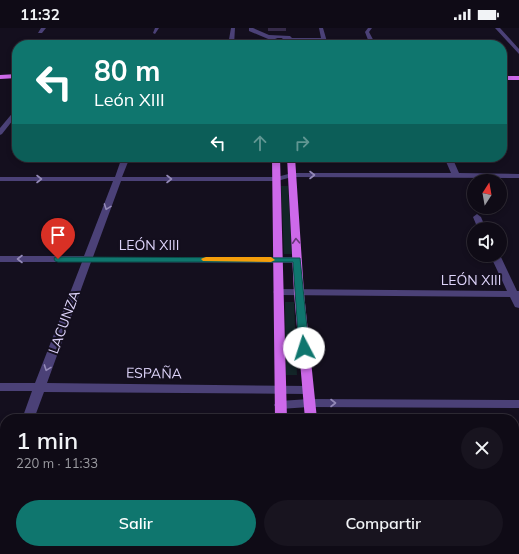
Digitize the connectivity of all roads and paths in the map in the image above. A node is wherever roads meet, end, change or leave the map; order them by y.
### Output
1 (157, 28) edge
2 (233, 28) edge
3 (251, 28) edge
4 (321, 28) edge
5 (371, 28) edge
6 (497, 28) edge
7 (258, 30) edge
8 (155, 33) dead end
9 (268, 36) junction
10 (232, 40) edge
11 (277, 40) edge
12 (285, 40) edge
13 (324, 40) edge
14 (371, 40) edge
15 (519, 52) edge
16 (0, 76) edge
17 (12, 76) edge
18 (507, 78) edge
19 (519, 78) edge
20 (12, 117) edge
21 (0, 121) edge
22 (9, 121) junction
23 (0, 133) edge
24 (124, 162) edge
25 (276, 162) edge
26 (291, 162) edge
27 (450, 162) edge
28 (292, 175) junction
29 (456, 175) junction
30 (519, 176) edge
31 (0, 179) edge
32 (277, 179) junction
33 (117, 180) junction
34 (477, 217) dead end
35 (479, 222) edge
36 (0, 259) edge
37 (88, 259) junction
38 (278, 260) junction
39 (297, 260) junction
40 (499, 262) edge
41 (278, 292) junction
42 (299, 293) junction
43 (516, 294) edge
44 (519, 305) edge
45 (0, 387) edge
46 (40, 387) junction
47 (280, 390) junction
48 (308, 390) junction
49 (309, 403) junction
50 (519, 404) edge
51 (280, 405) junction
52 (30, 414) edge
53 (281, 414) edge
54 (310, 414) edge

1 - 8 street
2 - 10 street
3 - 7 street
4 - 13 street
5 - 14 street
6 - 15 street
7 - 9 street
9 - 11 street
9 - 12 street
16 - 17 main road
18 - 19 main road
20 - 22 street
21 - 22 street
22 - 23 street
24 - 33 street, LACUNZA
25 - 32 main road
26 - 28 main road
27 - 29 street
28 -> 29 street
28 - 32 street
39 -> 28 main road
29 - 30 street
31 -> 33 street
33 -> 32 street
32 - 38 main road
33 -> 37 street, LACUNZA
34 - 35 street
37 -> 36 street, LEÓN XIII
37 - 38 street, LEÓN XIII
37 -> 46 street, LACUNZA
38 - 39 street, LEÓN XIII
38 - 41 main road
39 - 42 main road
40 - 43 street
41 - 42 street, LEÓN XIII
41 - 47 main road
42 - 43 street, LEÓN XIII
42 - 48 main road
43 - 44 street
45 - 46 street, ESPAÑA
46 - 47 street, ESPAÑA
46 - 52 street, LACUNZA
47 - 48 street, ESPAÑA
47 - 51 main road
48 - 49 main road
49 -> 50 street
49 - 51 street
49 - 54 main road
51 - 53 main road

